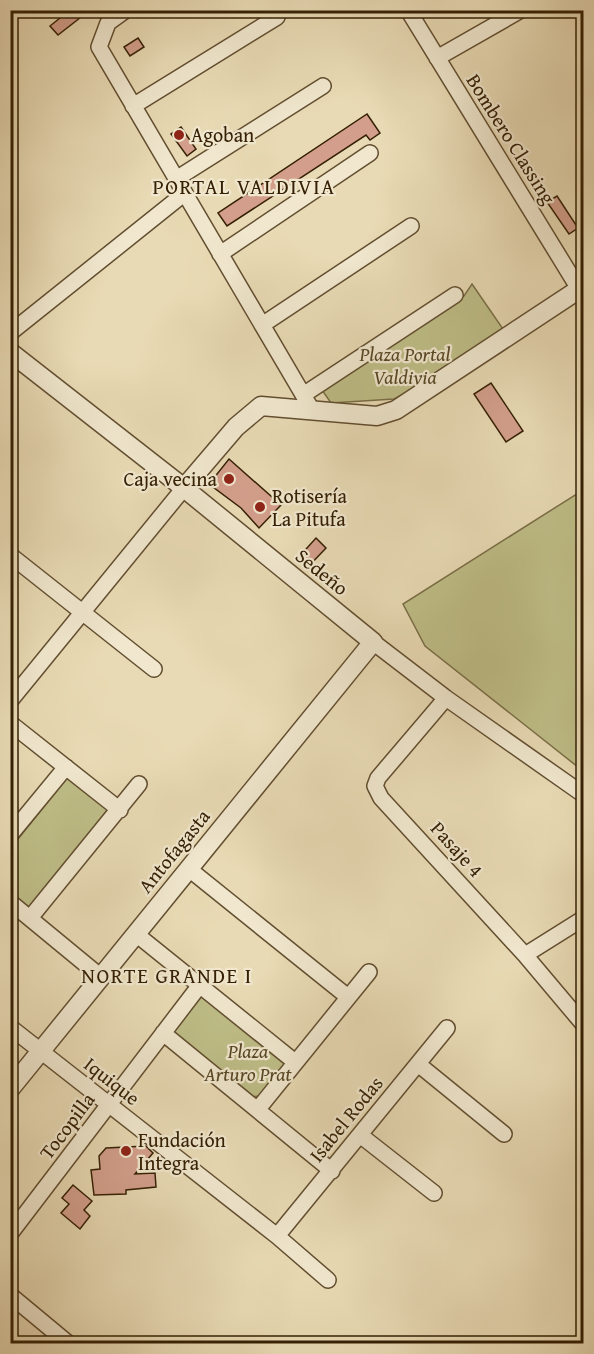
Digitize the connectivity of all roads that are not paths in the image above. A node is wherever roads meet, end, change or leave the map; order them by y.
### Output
1 (126, 10) edge
2 (408, 10) edge
3 (521, 10) edge
4 (277, 17) dead end
5 (437, 58) junction
6 (323, 86) dead end
7 (133, 106) junction
8 (370, 153) dead end
9 (177, 180) junction
10 (185, 193) junction
11 (411, 226) dead end
12 (220, 254) junction
13 (581, 287) edge
14 (455, 295) dead end
15 (262, 325) junction
16 (10, 333) edge
17 (10, 352) edge
18 (307, 403) junction
19 (184, 488) junction
20 (10, 555) edge
21 (81, 613) junction
22 (373, 642) junction
23 (154, 669) dead end
24 (446, 698) junction
25 (10, 701) edge
26 (10, 723) edge
27 (66, 767) junction
28 (139, 784) dead end
29 (584, 795) edge
30 (120, 810) junction
31 (10, 835) edge
32 (189, 869) junction
33 (10, 902) edge
34 (30, 918) junction
35 (584, 918) edge
36 (136, 934) junction
37 (525, 955) junction
38 (369, 972) dead end
39 (101, 977) junction
40 (200, 985) junction
41 (348, 997) junction
42 (584, 1025) edge
43 (10, 1027) edge
44 (447, 1028) dead end
45 (163, 1033) junction
46 (41, 1051) junction
47 (296, 1062) junction
48 (418, 1064) junction
49 (10, 1089) edge
50 (109, 1106) junction
51 (258, 1109) junction
52 (504, 1134) dead end
53 (360, 1135) junction
54 (332, 1171) junction
55 (434, 1193) dead end
56 (10, 1234) edge
57 (277, 1236) junction
58 (328, 1280) dead end
59 (10, 1295) edge
60 (69, 1344) edge

1 - 7 street
2 - 5 street, Bombero Classing
3 - 5 street
4 - 7 street
5 - 13 street, Bombero Classing
6 - 9 street
7 - 9 street
8 - 12 street
9 - 10 street
10 - 12 street
10 - 16 street
11 - 15 street
12 - 15 street
13 - 18 street
14 - 18 street
15 - 18 street
17 - 19 street, Sedeño
18 - 19 street
19 - 21 street
19 - 22 street, Sedeño
20 - 21 street
21 - 23 street
21 - 25 street
22 - 24 street, Sedeño
22 - 32 street, Antofagasta
24 - 29 street, Sedeño
24 - 37 street, Pasaje 4
26 - 27 street
27 - 30 street
27 - 31 street
28 - 30 street
30 - 34 street
32 - 36 street, Antofagasta
32 - 41 street
33 - 34 street
34 - 39 street
35 - 37 street
36 - 39 street, Antofagasta
36 - 40 street
37 - 42 street, Pasaje 4
38 - 41 street
39 - 46 street, Antofagasta
40 - 45 street, Tocopilla
40 - 47 street
41 - 47 street
43 - 46 street, Iquique
44 - 48 street, Isabel Rodas
45 - 50 street, Tocopilla
45 - 51 street
46 - 49 street, Antofagasta
46 - 50 street, Iquique
47 - 51 street
48 - 52 street
48 - 53 street, Isabel Rodas
50 - 56 street, Tocopilla
50 - 57 street, Iquique
51 - 54 street
53 - 54 street, Isabel Rodas
53 - 55 street
54 - 57 street, Isabel Rodas
57 - 58 street, Iquique
59 - 60 street

